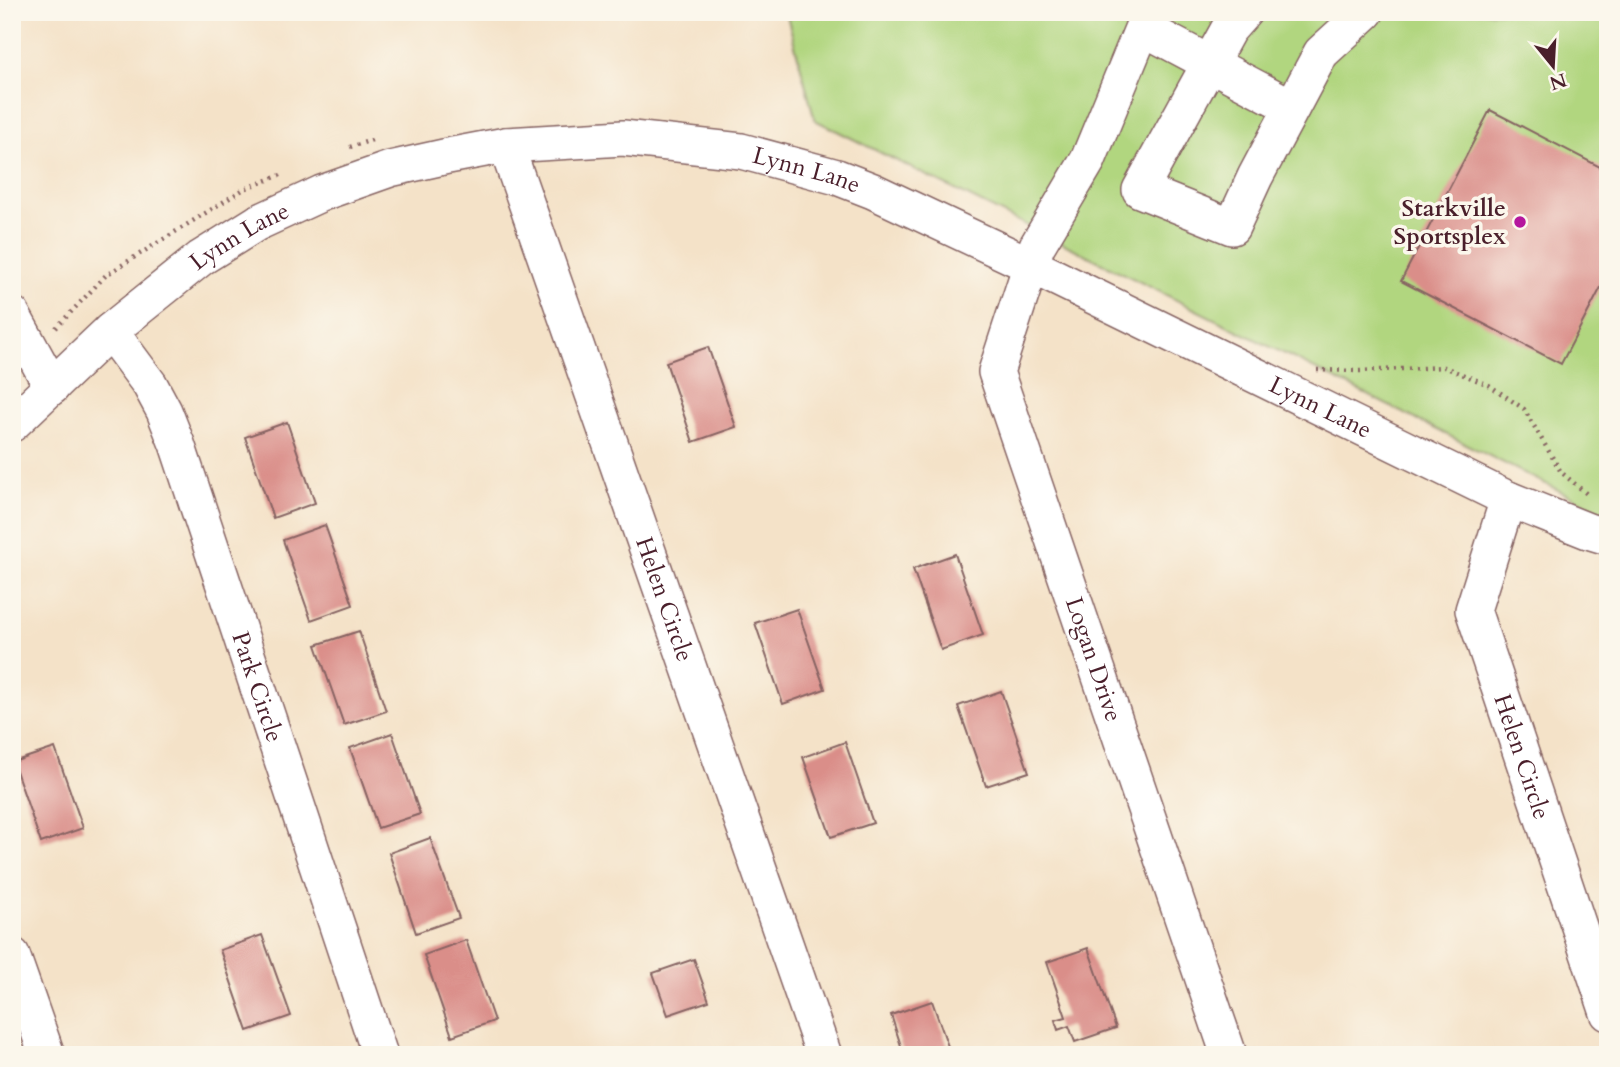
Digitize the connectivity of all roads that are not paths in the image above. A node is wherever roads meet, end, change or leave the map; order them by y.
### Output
1 (1244, 12) edge
2 (1366, 12) edge
3 (1146, 20) edge
4 (1210, 62) junction
5 (1292, 107) junction
6 (506, 145) junction
7 (1030, 265) junction
8 (18, 329) edge
9 (110, 331) junction
10 (52, 387) junction
11 (12, 424) edge
12 (1508, 499) junction
13 (1608, 537) edge
14 (12, 955) edge
15 (1608, 1013) edge
16 (47, 1055) edge
17 (380, 1055) edge
18 (824, 1055) edge
19 (1228, 1055) edge

1 - 4 street
2 - 5 street
3 - 4 street
3 - 7 street, Logan Drive
4 - 5 street
4 - 5 street
6 - 7 street, Lynn Lane
6 - 9 street, Lynn Lane
6 - 18 street, Helen Circle
7 - 12 street, Lynn Lane
7 - 19 street, Logan Drive
8 - 10 street
9 - 10 street, Lynn Lane
9 - 17 street, Park Circle
10 - 11 street, Lynn Lane
12 - 13 street, Lynn Lane
12 - 15 street, Helen Circle
14 - 16 street

